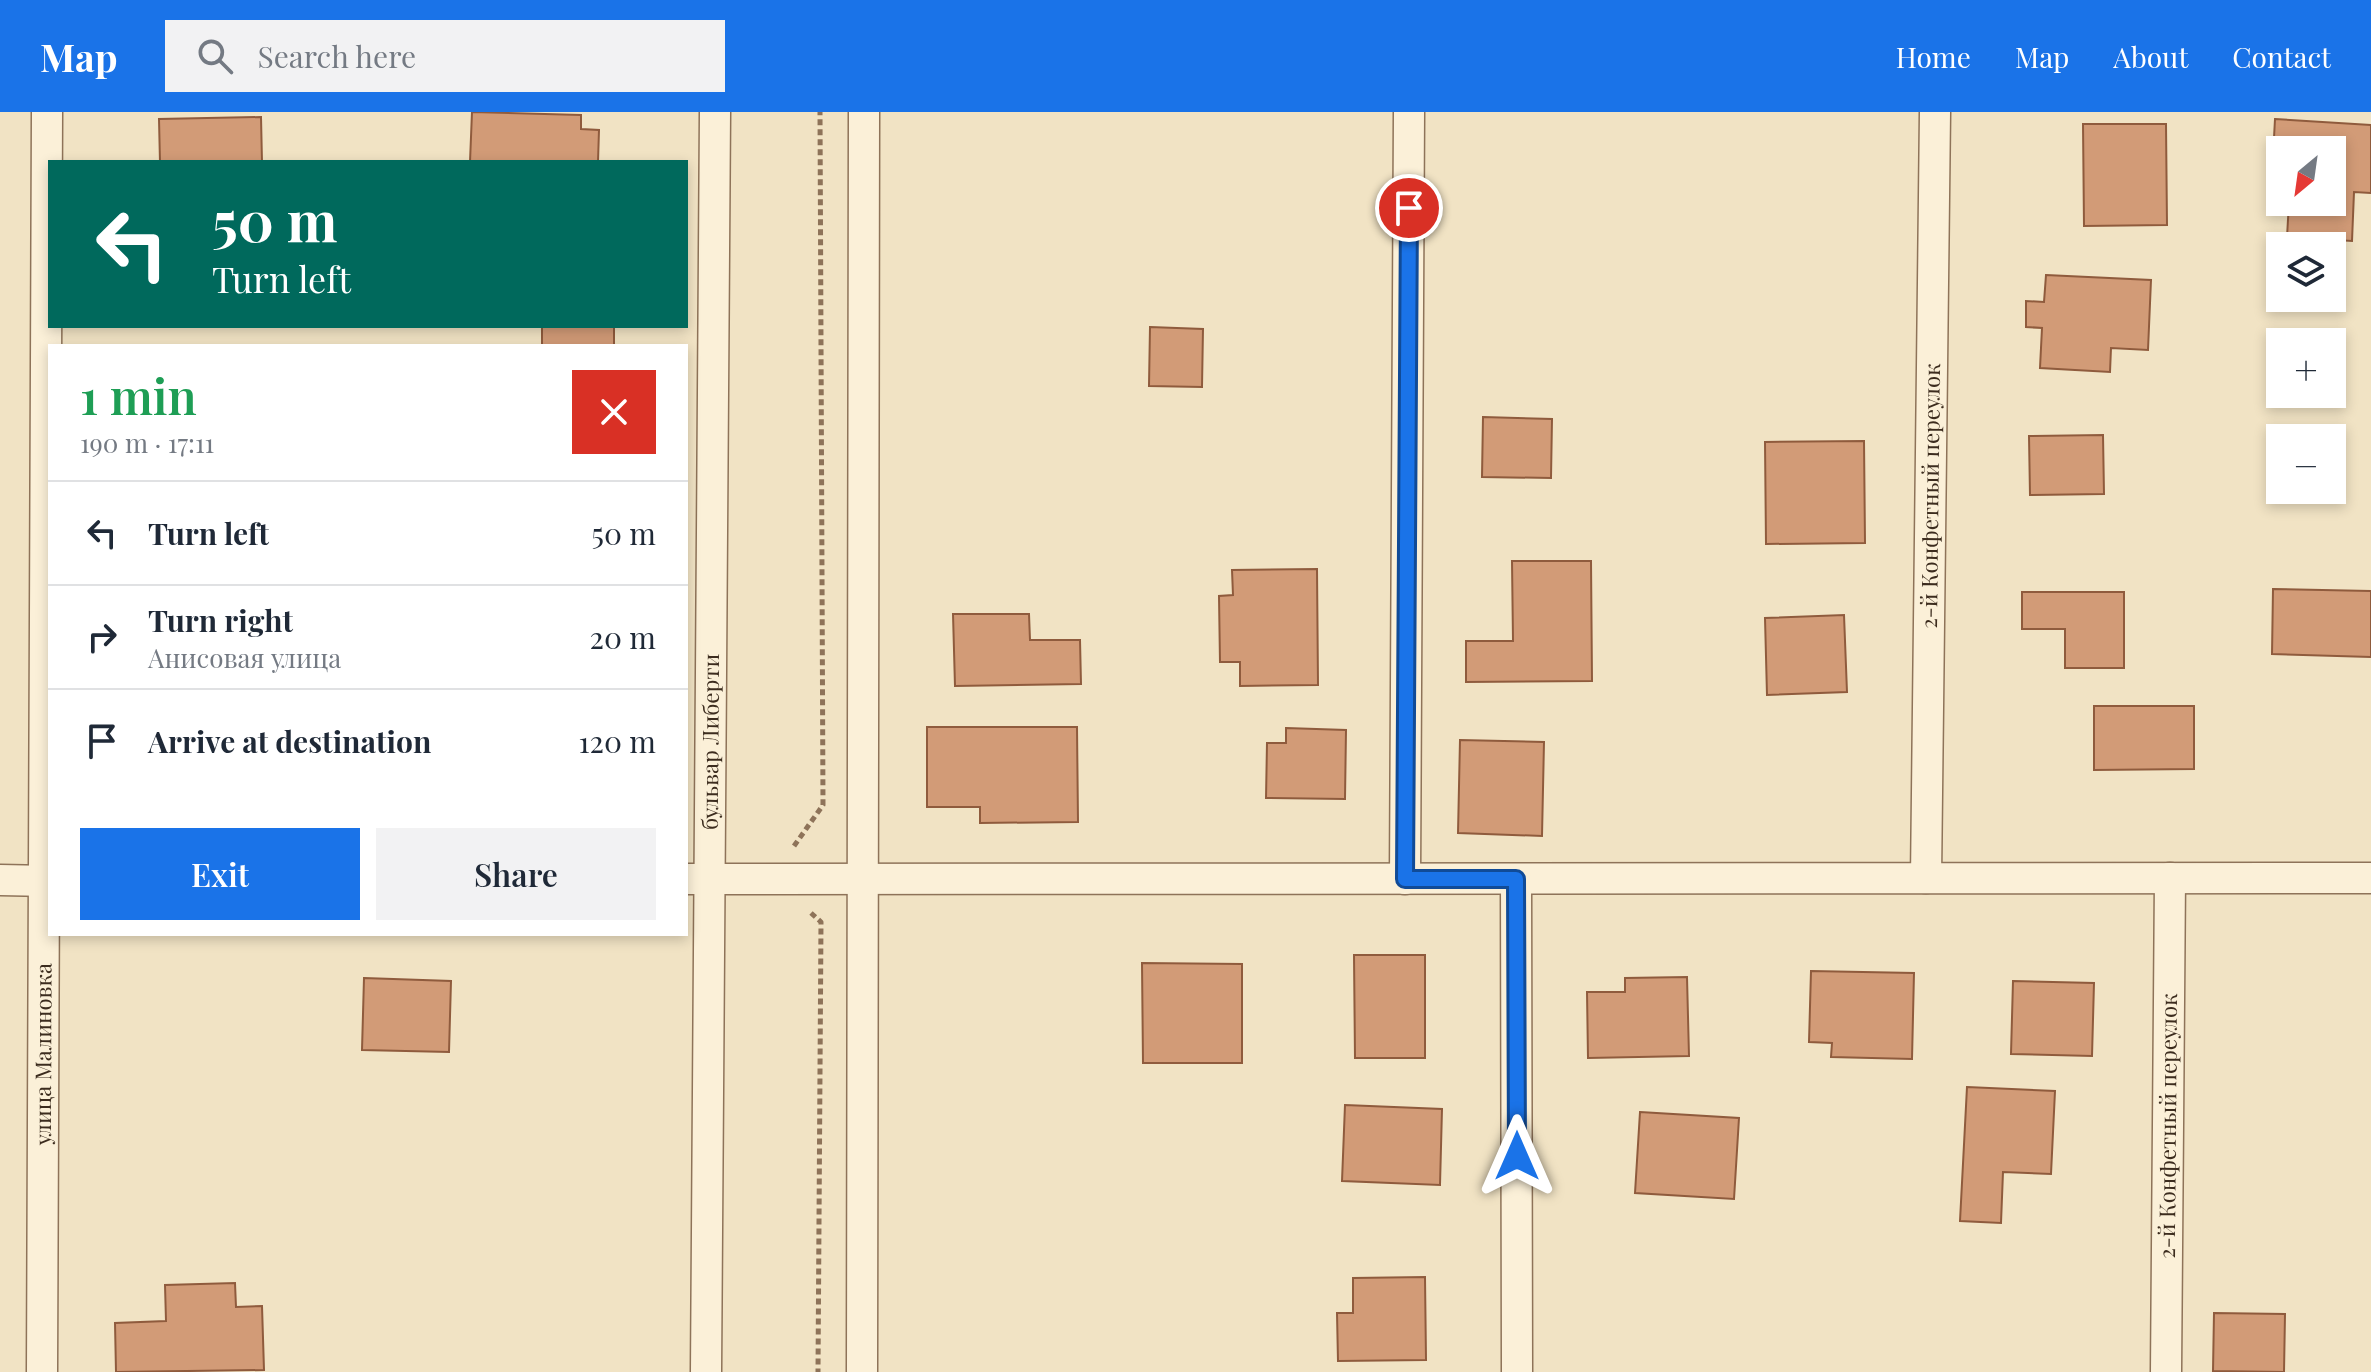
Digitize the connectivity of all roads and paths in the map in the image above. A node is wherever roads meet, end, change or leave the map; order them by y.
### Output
1 (47, 112) edge
2 (715, 112) edge
3 (820, 112) edge
4 (864, 112) edge
5 (1409, 112) edge
6 (1935, 112) edge
7 (1926, 878) junction
8 (2170, 878) junction
9 (2371, 878) edge
10 (698, 879) edge
11 (770, 879) junction
12 (863, 879) junction
13 (1405, 879) junction
14 (1516, 879) junction
15 (0, 880) edge
16 (47, 881) edge
17 (42, 1372) edge
18 (706, 1372) edge
19 (818, 1372) edge
20 (862, 1372) edge
21 (1517, 1372) edge
22 (2166, 1372) edge

1 - 16 street, улица Малиновка
2 - 10 street, бульвар Либерти
3 - 11 path
4 - 12 street
5 - 13 street
6 - 7 street, 2-й Конфетный переулок
7 - 8 street
7 - 14 street
8 - 9 street
8 - 22 street, 2-й Конфетный переулок
10 - 11 street
10 - 18 street, бульвар Либерти
11 - 12 street
11 - 19 path
12 - 13 street
12 - 20 street
13 - 14 street
14 - 21 street
15 - 16 street
16 - 17 street, улица Малиновка

